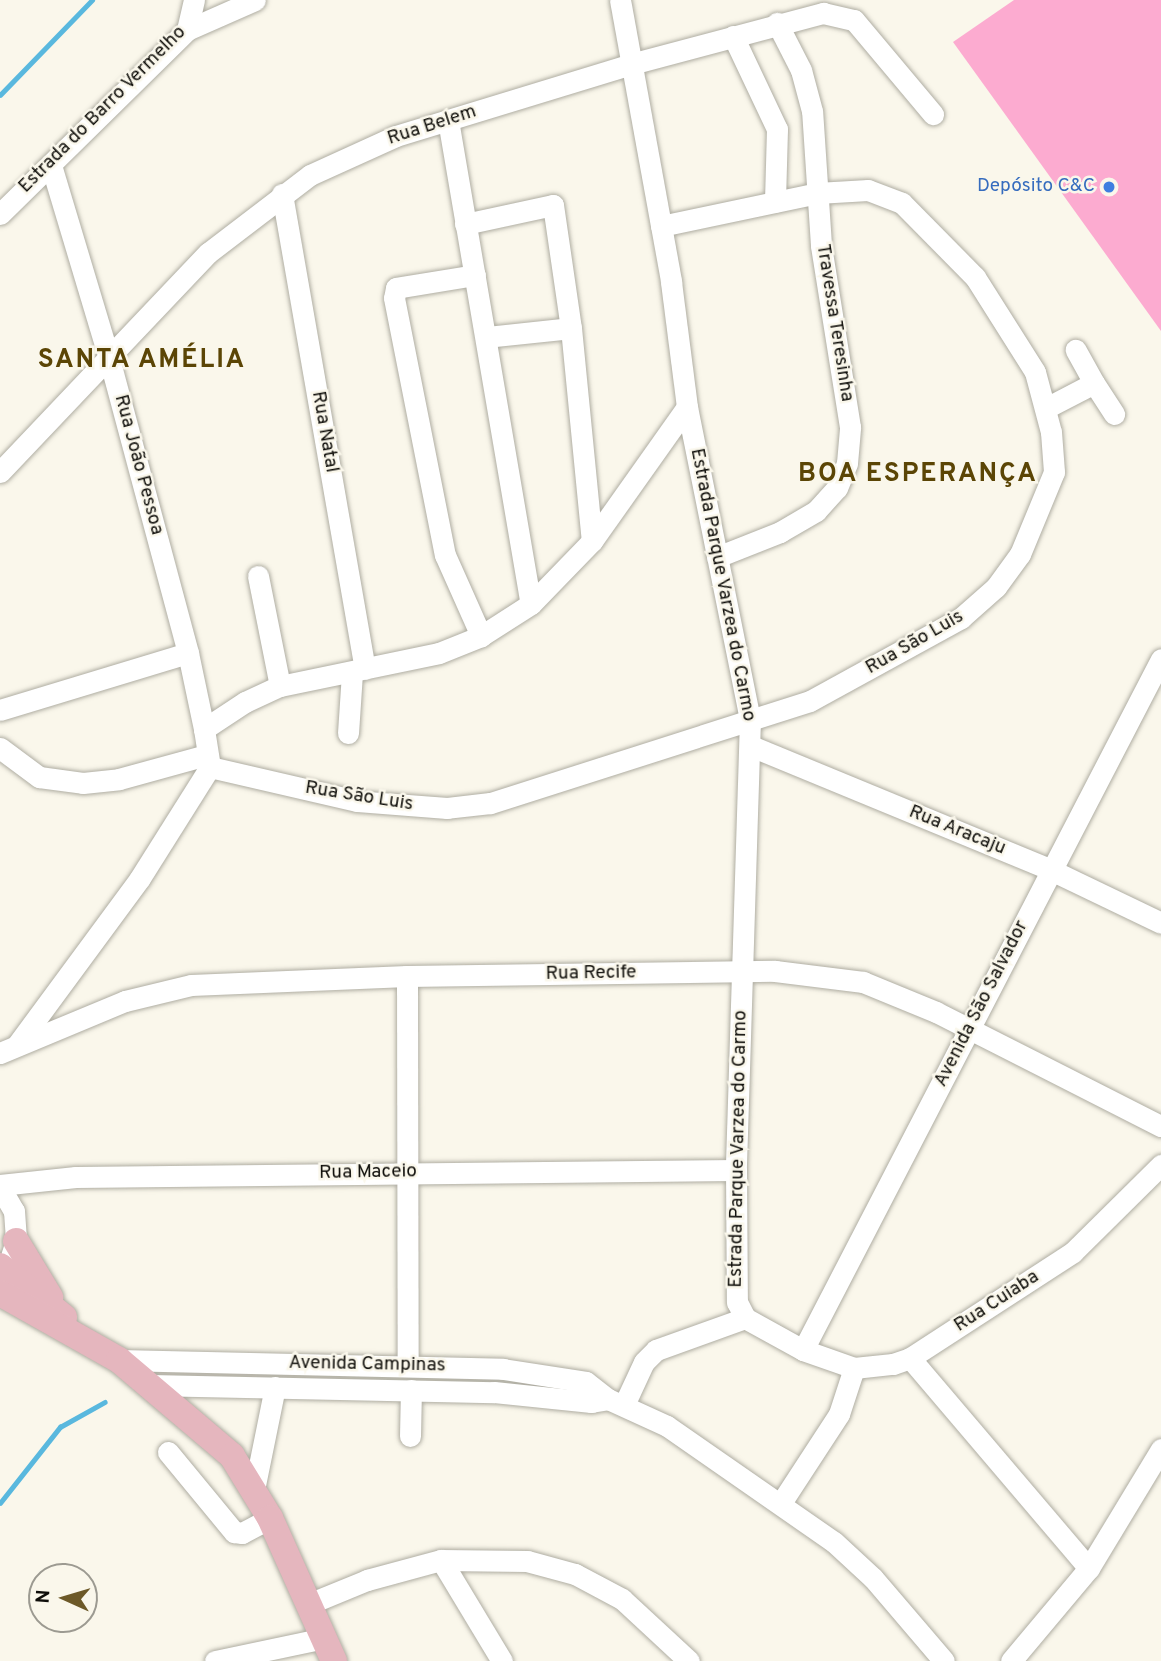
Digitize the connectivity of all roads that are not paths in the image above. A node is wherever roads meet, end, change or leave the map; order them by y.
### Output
1 (194, 0) edge
2 (256, 0) edge
3 (621, 0) edge
4 (777, 23) junction
5 (187, 30) junction
6 (733, 36) junction
7 (631, 64) junction
8 (933, 114) dead end
9 (448, 120) junction
10 (51, 165) junction
11 (817, 193) junction
12 (282, 194) junction
13 (775, 202) junction
14 (0, 214) edge
15 (466, 224) junction
16 (661, 226) junction
17 (475, 275) junction
18 (571, 328) junction
19 (486, 337) junction
20 (1076, 350) dead end
21 (109, 358) junction
22 (1094, 383) junction
23 (687, 407) junction
24 (1046, 408) junction
25 (1114, 414) dead end
26 (0, 472) edge
27 (592, 541) junction
28 (717, 557) junction
29 (258, 576) dead end
30 (531, 604) junction
31 (481, 636) junction
32 (188, 653) junction
33 (1161, 659) edge
34 (358, 671) junction
35 (280, 686) junction
36 (0, 709) edge
37 (750, 719) junction
38 (204, 729) junction
39 (348, 733) dead end
40 (751, 746) junction
41 (0, 748) edge
42 (209, 761) junction
43 (1049, 869) junction
44 (1161, 923) edge
45 (742, 972) junction
46 (408, 976) junction
47 (971, 1030) junction
48 (8, 1049) edge
49 (1161, 1126) edge
50 (1161, 1165) edge
51 (736, 1170) junction
52 (405, 1172) junction
53 (0, 1186) edge
54 (16, 1241) junction
55 (2, 1277) edge
56 (55, 1308) junction
57 (745, 1318) junction
58 (89, 1344) junction
59 (803, 1350) junction
60 (910, 1358) junction
61 (119, 1360) junction
62 (408, 1365) junction
63 (854, 1368) junction
64 (150, 1385) junction
65 (275, 1387) junction
66 (411, 1390) junction
67 (616, 1402) junction
68 (410, 1436) dead end
69 (1161, 1449) edge
70 (168, 1451) dead end
71 (254, 1490) junction
72 (781, 1503) junction
73 (270, 1518) junction
74 (441, 1560) junction
75 (1089, 1568) junction
76 (311, 1603) junction
77 (329, 1649) edge
78 (215, 1661) edge
79 (502, 1661) edge
80 (689, 1661) edge
81 (944, 1661) edge
82 (1011, 1661) edge

1 - 5 street, Estrada do Barro Vermelho
2 - 5 street
3 - 7 street, Estrada Parque Varzea do Carmo
4 - 6 street, Rua Belem
4 - 8 street, Rua Belem
4 - 11 street, Travessa Teresinha
5 - 10 street, Estrada do Barro Vermelho
6 - 7 street, Rua Belem
6 - 13 street
7 - 9 street, Rua Belem
7 - 16 street, Estrada Parque Varzea do Carmo
9 - 12 street, Rua Belem
9 - 15 street
10 - 14 street, Estrada do Barro Vermelho
10 - 21 street, Rua João Pessoa
11 - 13 street, Rua São Luis
11 - 24 street, Rua São Luis
11 - 28 street, Travessa Teresinha
12 - 21 street, Rua Belem
12 - 34 street, Rua Natal
13 - 16 street, Rua São Luis
15 - 17 street
15 - 18 street
16 - 23 street, Estrada Parque Varzea do Carmo
17 - 19 street
17 - 31 street
18 - 19 street
18 - 27 street
19 - 30 street
20 - 22 street
21 - 26 street, Rua Belem
21 - 32 street, Rua João Pessoa
22 - 24 street
22 - 25 street
23 - 27 street
23 - 28 street, Estrada Parque Varzea do Carmo
24 - 37 street, Rua São Luis
27 - 30 street
28 - 37 street, Estrada Parque Varzea do Carmo
29 - 35 street
30 - 31 street
31 - 34 street
32 - 36 street
32 - 38 street, Rua João Pessoa
33 - 43 street, Avenida São Salvador
34 - 35 street
34 - 39 street, Rua Natal
35 - 38 street
37 - 40 street, Estrada Parque Varzea do Carmo
37 - 42 street, Rua São Luis
38 - 42 street, Rua João Pessoa
40 - 43 street, Rua Aracaju
40 - 45 street, Estrada Parque Varzea do Carmo
41 - 42 street
42 - 48 street
43 - 44 street, Rua Aracaju
43 - 47 street, Avenida São Salvador
45 - 46 street, Rua Recife
45 - 47 street, Rua Recife
45 - 51 street, Estrada Parque Varzea do Carmo
46 - 48 street, Rua Recife
46 - 52 street
47 - 49 street, Rua Recife
47 - 59 street, Avenida São Salvador
50 - 60 street, Rua Cuiaba
51 - 52 street, Rua Maceio
51 - 57 street, Estrada Parque Varzea do Carmo
52 - 53 street, Rua Maceio
52 - 62 street
53 - 54 street
54 - 55 street
54 - 56 main road
55 - 56 main road
55 - 58 main road
56 - 58 main road
57 - 59 street
57 - 67 street
58 - 61 main road
59 - 63 street, Rua Cuiaba
60 - 63 street, Rua Cuiaba
60 - 75 street
61 - 62 street, Avenida Campinas
61 - 64 main road
62 - 67 street, Avenida Campinas
63 - 72 street
64 - 65 street, Avenida Campinas
64 - 71 main road
65 - 66 street, Avenida Campinas
65 - 71 street
66 - 67 street, Avenida Campinas
66 - 68 street
67 - 72 street, Avenida Campinas
69 - 75 street
70 - 73 street
71 - 73 main road
72 - 81 street
73 - 76 main road
74 - 76 street
74 - 79 street
74 - 80 street
75 - 82 street
76 - 77 main road
77 - 78 street

